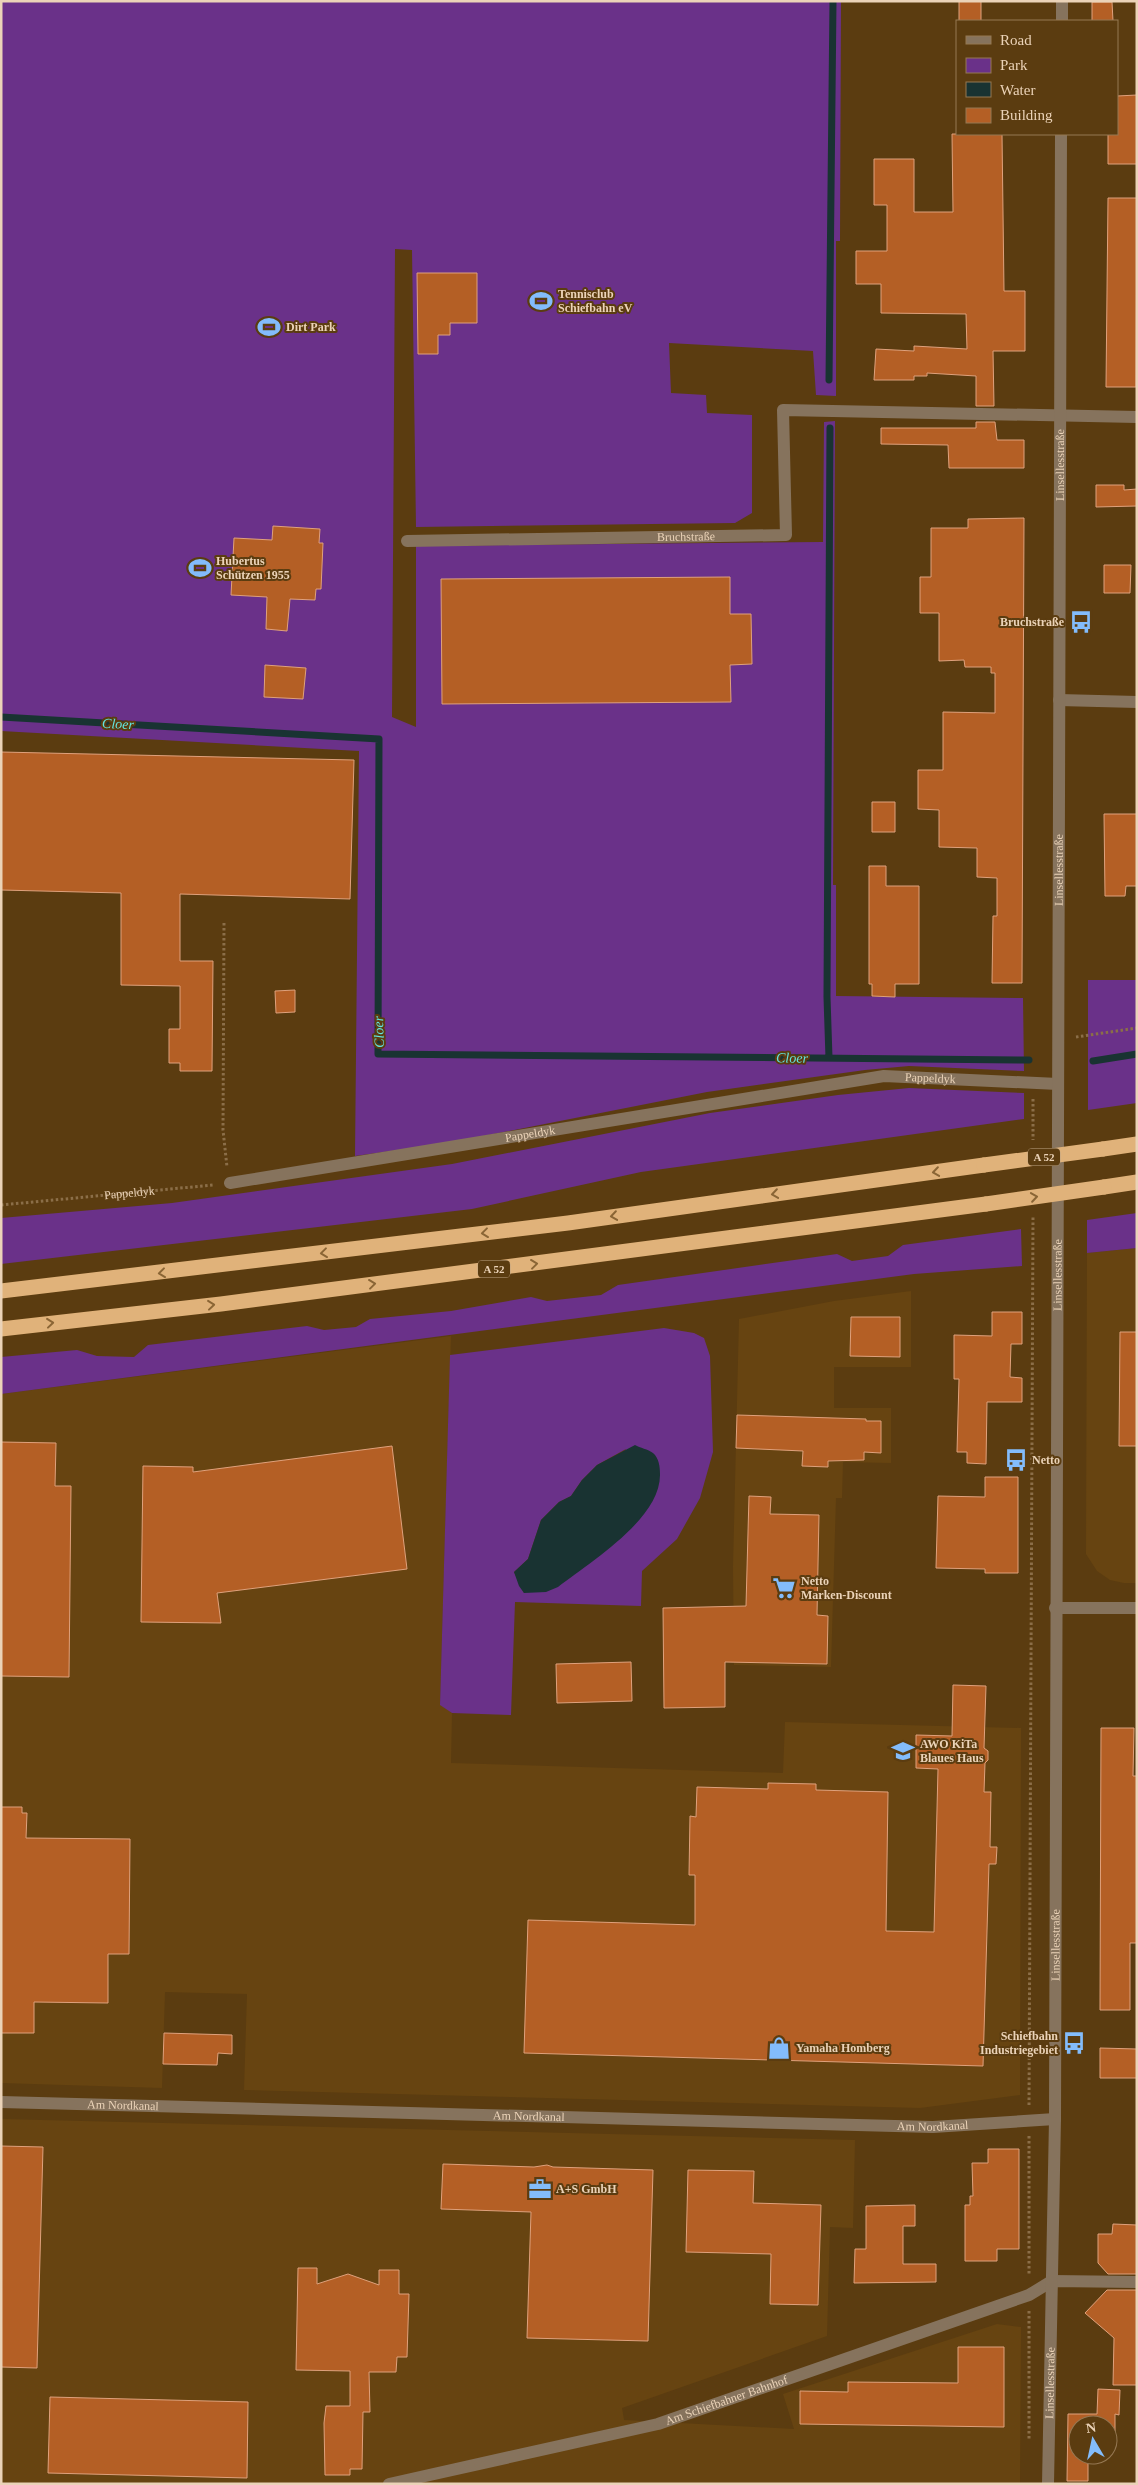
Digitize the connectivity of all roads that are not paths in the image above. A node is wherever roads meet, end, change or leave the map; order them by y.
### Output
1 (1062, 1) edge
2 (1062, 20) edge
3 (1061, 135) edge
4 (1061, 416) junction
5 (1137, 417) edge
6 (407, 541) dead end
7 (1060, 700) junction
8 (1137, 702) edge
9 (1058, 1084) junction
10 (1137, 1144) edge
11 (1137, 1182) edge
12 (230, 1183) road end
13 (1, 1291) edge
14 (1, 1329) edge
15 (1055, 1608) junction
16 (1137, 1608) edge
17 (1, 2102) edge
18 (1055, 2119) junction
19 (1052, 2281) junction
20 (1137, 2282) edge
21 (389, 2484) edge
22 (1048, 2484) edge

1 - 2 street
3 - 4 street, Linsellesstraße
4 - 5 street, Bruchstraße
4 - 6 street, Bruchstraße
4 - 7 street, Linsellesstraße
7 - 8 street
7 - 9 street, Linsellesstraße
9 - 12 street, Pappeldyk
9 - 15 street, Linsellesstraße
10 -> 13 highway, A 52, bridge
14 -> 11 highway, A 52, bridge
15 - 16 street
15 - 18 street, Linsellesstraße
17 - 18 street, Am Nordkanal
18 - 19 street, Linsellesstraße
19 - 20 street
19 - 21 street, Am Schiefbahner Bahnhof
19 - 22 street, Linsellesstraße

